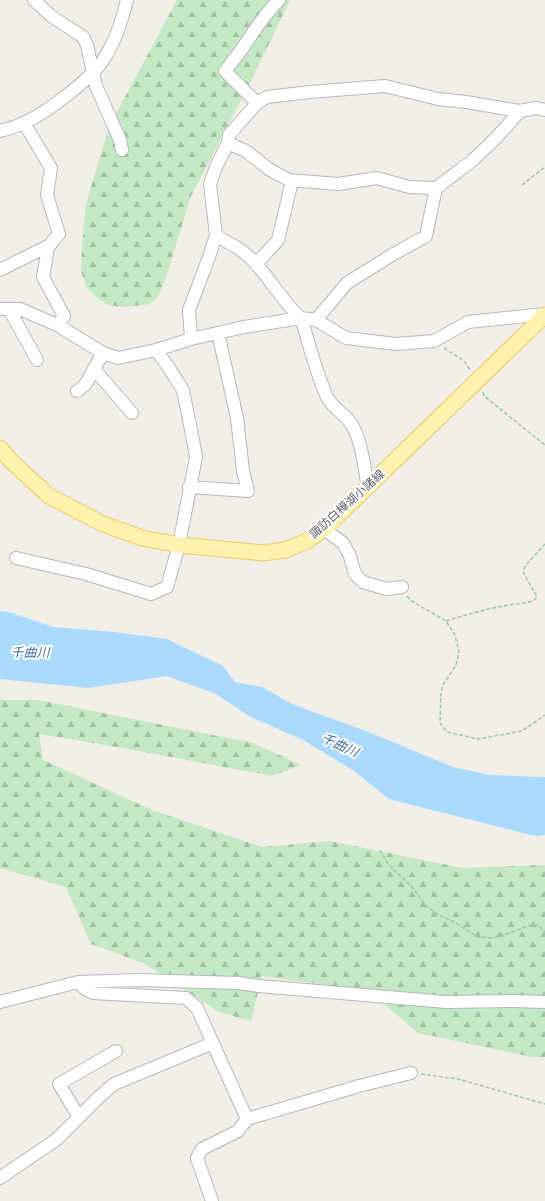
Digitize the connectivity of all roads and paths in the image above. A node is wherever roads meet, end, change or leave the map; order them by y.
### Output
1 (34, 0) edge
2 (127, 0) edge
3 (279, 0) edge
4 (93, 71) junction
5 (257, 103) junction
6 (545, 110) edge
7 (520, 111) junction
8 (24, 123) junction
9 (0, 131) edge
10 (228, 143) junction
11 (122, 150) dead end
12 (545, 167) edge
13 (292, 181) junction
14 (522, 185) dead end
15 (436, 188) junction
16 (216, 235) junction
17 (50, 245) junction
18 (256, 264) junction
19 (0, 270) edge
20 (5, 309) edge
21 (545, 315) edge
22 (302, 318) junction
23 (316, 320) junction
24 (57, 325) junction
25 (218, 333) junction
26 (191, 339) junction
27 (434, 341) junction
28 (156, 350) junction
29 (103, 353) junction
30 (36, 360) dead end
31 (94, 369) junction
32 (477, 380) junction
33 (77, 392) dead end
34 (132, 413) dead end
35 (545, 444) edge
36 (0, 448) edge
37 (189, 487) junction
38 (368, 487) junction
39 (324, 529) junction
40 (545, 544) edge
41 (179, 545) junction
42 (16, 558) dead end
43 (402, 587) joint
44 (446, 621) junction
45 (545, 715) edge
46 (380, 850) dead end
47 (545, 932) edge
48 (78, 982) junction
49 (0, 1002) edge
50 (545, 1002) edge
51 (213, 1043) junction
52 (116, 1051) dead end
53 (411, 1073) joint
54 (545, 1104) edge
55 (79, 1117) junction
56 (247, 1119) junction
57 (0, 1178) edge
58 (212, 1201) edge

1 - 4 street
2 - 4 street
3 - 5 street
4 - 8 street
4 - 11 street
5 - 7 street
5 - 10 street
6 - 7 street
7 - 15 street
8 - 9 street
8 - 17 street
10 - 13 street
10 - 16 street
12 - 14 path
13 - 15 street
13 - 18 street
15 - 23 street
16 - 18 street
16 - 26 street
17 - 19 street
17 - 24 street
18 - 22 street
20 - 24 street
20 - 30 street
21 - 27 street
21 - 32 main road, 諏訪白樺湖小諸線
22 - 23 street
22 - 25 street
22 - 38 street
23 - 27 street
24 - 29 street
25 - 26 street
25 - 37 street
26 - 28 street
27 - 32 path
28 - 29 street
28 - 37 street
29 - 31 street
31 - 33 street
31 - 34 street
32 - 35 path
32 - 38 main road, 諏訪白樺湖小諸線
36 - 41 main road, 諏訪白樺湖小諸線
37 - 41 street
38 - 39 main road, 諏訪白樺湖小諸線
39 - 41 main road, 諏訪白樺湖小諸線
39 - 43 street
40 - 44 path
41 - 42 street
43 - 44 path
44 - 45 path
46 - 47 path
48 - 49 street
48 - 50 street
48 - 51 street
51 - 55 street
51 - 56 street
52 - 55 street
53 - 54 path
53 - 56 street
55 - 57 street
56 - 58 street

